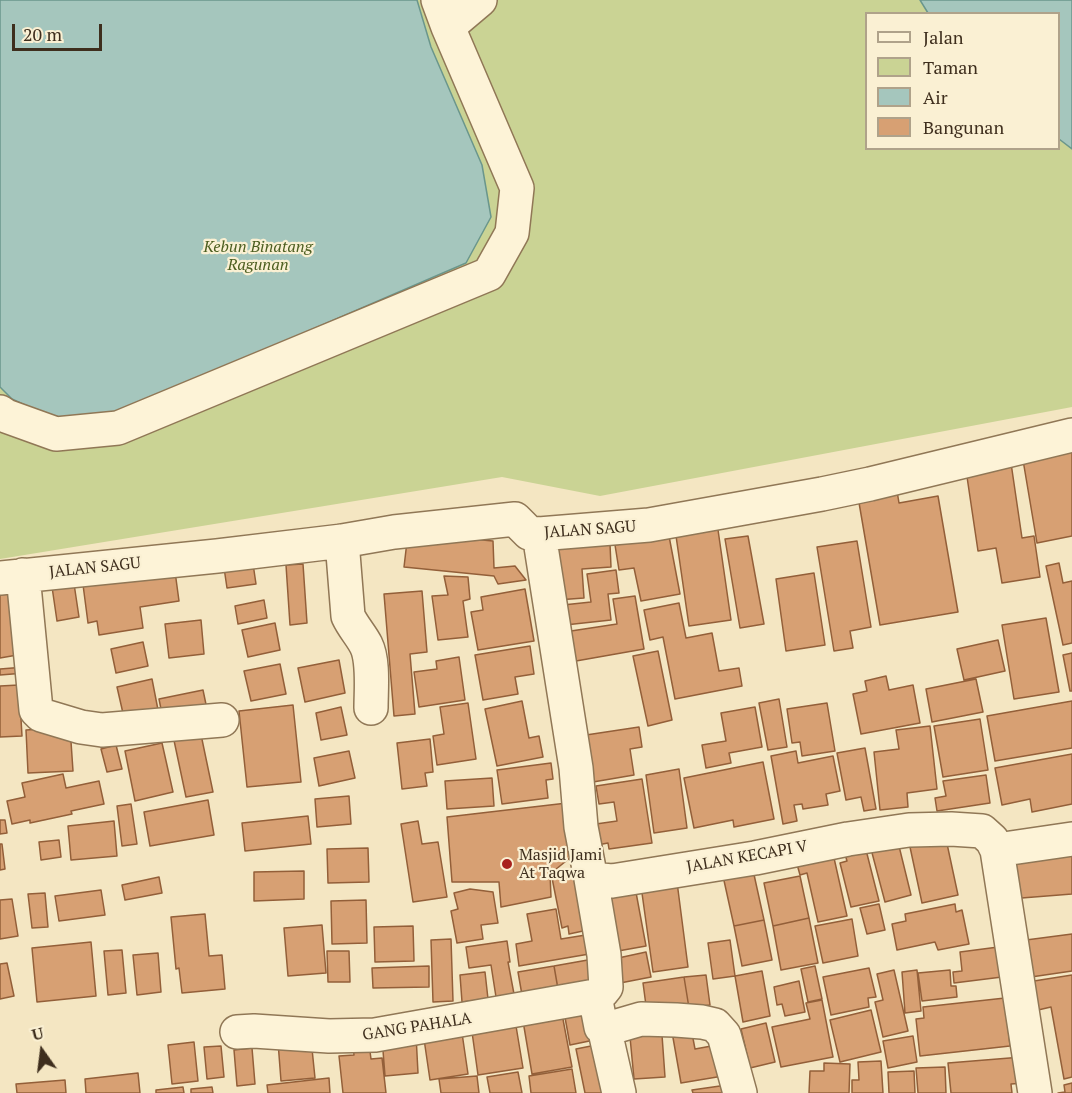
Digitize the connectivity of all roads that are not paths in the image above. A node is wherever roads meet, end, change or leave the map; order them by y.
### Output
1 (480, 0) edge
2 (443, 14) edge
3 (0, 412) edge
4 (1072, 435) edge
5 (539, 534) junction
6 (342, 541) junction
7 (11, 577) edge
8 (371, 708) dead end
9 (222, 720) dead end
10 (1072, 839) edge
11 (997, 850) junction
12 (591, 879) junction
13 (595, 996) junction
14 (604, 1028) junction
15 (237, 1032) dead end
16 (619, 1093) edge
17 (740, 1093) edge
18 (1035, 1093) edge

1 - 2 street
2 - 3 street
4 - 5 street, JALAN SAGU
5 - 6 street, JALAN SAGU
5 - 12 street
6 - 7 street, JALAN SAGU
6 - 8 street
7 - 9 street
10 - 11 street
11 - 12 street, JALAN KECAPI V
11 - 18 street
12 - 13 street
13 - 14 street
13 - 15 street, GANG PAHALA
14 - 16 street
14 - 17 street

